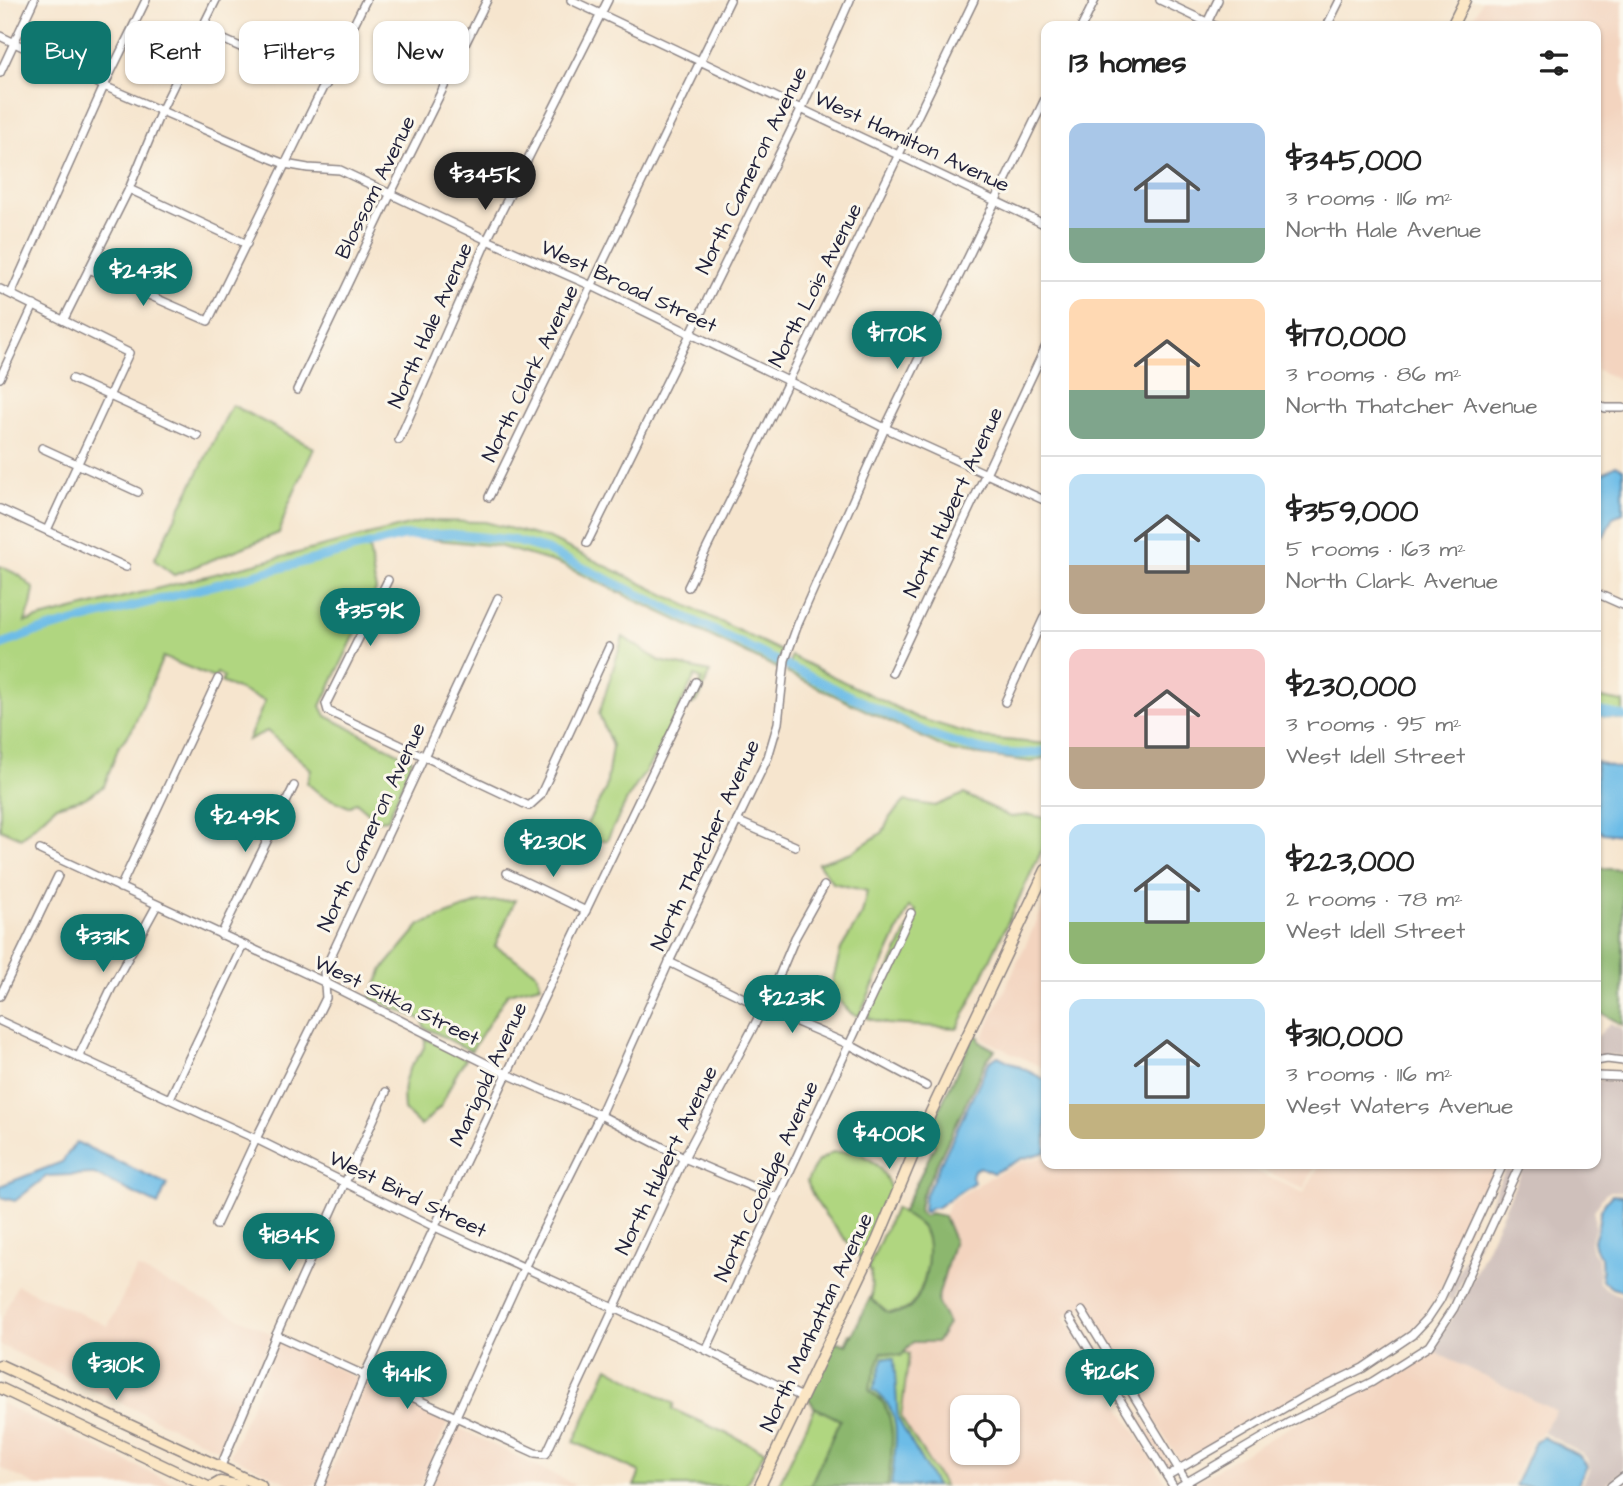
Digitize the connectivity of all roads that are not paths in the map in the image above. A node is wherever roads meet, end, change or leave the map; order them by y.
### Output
1 (34, 0) edge
2 (146, 0) edge
3 (216, 0) edge
4 (487, 0) edge
5 (571, 0) edge
6 (608, 0) edge
7 (730, 0) edge
8 (850, 0) edge
9 (974, 0) edge
10 (1095, 0) edge
11 (1160, 0) edge
12 (1217, 0) edge
13 (1340, 0) edge
14 (1465, 0) edge
15 (362, 1) edge
16 (601, 14) junction
17 (206, 21) edge
18 (1084, 21) edge
19 (1202, 21) edge
20 (1211, 21) edge
21 (1330, 21) edge
22 (1454, 21) edge
23 (0, 36) edge
24 (225, 40) edge
25 (14, 42) junction
26 (701, 61) junction
27 (0, 73) edge
28 (175, 84) edge
29 (326, 85) junction
30 (104, 86) junction
31 (1041, 107) edge
32 (802, 108) junction
33 (161, 111) junction
34 (900, 155) junction
35 (285, 164) junction
36 (128, 189) junction
37 (391, 193) junction
38 (995, 200) junction
39 (1041, 223) edge
40 (487, 240) junction
41 (247, 244) junction
42 (89, 270) junction
43 (592, 286) junction
44 (0, 289) edge
45 (11, 294) junction
46 (34, 305) junction
47 (64, 319) junction
48 (690, 333) junction
49 (1041, 357) edge
50 (0, 378) edge
51 (72, 379) dead end
52 (787, 380) junction
53 (297, 390) dead end
54 (109, 396) junction
55 (1601, 406) edge
56 (1623, 408) edge
57 (885, 428) junction
58 (198, 436) dead end
59 (399, 440) dead end
60 (42, 448) dead end
61 (78, 463) junction
62 (986, 473) junction
63 (138, 492) dead end
64 (489, 497) dead end
65 (1041, 499) edge
66 (0, 509) edge
67 (47, 530) junction
68 (587, 543) dead end
69 (126, 567) dead end
70 (388, 580) dead end
71 (688, 587) dead end
72 (1601, 595) edge
73 (498, 598) dead end
74 (1623, 605) edge
75 (1041, 624) edge
76 (609, 647) dead end
77 (892, 673) dead end
78 (218, 679) dead end
79 (696, 682) dead end
80 (1004, 702) dead end
81 (422, 758) junction
82 (294, 786) dead end
83 (737, 821) junction
84 (794, 846) dead end
85 (40, 850) dead end
86 (508, 873) dead end
87 (58, 876) dead end
88 (1041, 881) edge
89 (824, 886) dead end
90 (120, 888) junction
91 (157, 905) junction
92 (586, 911) junction
93 (911, 913) dead end
94 (221, 935) junction
95 (243, 946) junction
96 (669, 962) junction
97 (324, 982) junction
98 (0, 996) edge
99 (762, 1007) junction
100 (0, 1021) edge
101 (850, 1045) junction
102 (78, 1058) junction
103 (1601, 1060) edge
104 (1623, 1061) edge
105 (507, 1074) junction
106 (1601, 1076) edge
107 (1623, 1077) edge
108 (926, 1086) dead end
109 (386, 1092) dead end
110 (170, 1098) junction
111 (600, 1115) junction
112 (256, 1139) junction
113 (684, 1158) junction
114 (1501, 1169) edge
115 (1518, 1169) edge
116 (345, 1183) junction
117 (776, 1197) junction
118 (216, 1224) dead end
119 (435, 1227) junction
120 (524, 1268) junction
121 (1440, 1300) junction
122 (1454, 1308) junction
123 (613, 1309) junction
124 (1082, 1311) dead end
125 (1070, 1318) dead end
126 (276, 1335) junction
127 (706, 1350) junction
128 (0, 1364) edge
129 (365, 1376) junction
130 (0, 1388) edge
131 (1321, 1389) junction
132 (802, 1397) junction
133 (1329, 1403) junction
134 (454, 1417) junction
135 (221, 1466) junction
136 (1178, 1468) junction
137 (1167, 1476) junction
138 (1623, 1476) edge
139 (1185, 1484) edge
140 (206, 1486) edge
141 (213, 1486) edge
142 (240, 1486) edge
143 (261, 1486) edge
144 (320, 1486) edge
145 (424, 1486) edge
146 (760, 1486) edge
147 (1173, 1486) edge
148 (1611, 1486) edge

1 - 25 street
2 - 30 street
3 - 17 street
4 - 37 street, Blossom Avenue
5 - 16 street, West Hamilton Avenue
6 - 16 street, North Hale Avenue
7 - 26 street, North Clark Avenue
8 - 32 street, North Cameron Avenue
9 - 34 street, North Lois Avenue
10 - 18 street
11 - 19 street
12 - 20 street
13 - 21 street
14 - 22 street
15 - 29 street
16 - 26 street, West Hamilton Avenue
16 - 40 street, North Hale Avenue
23 - 25 street, West Broad Street
24 - 29 street
25 - 27 street
25 - 30 street, West Broad Street
26 - 32 street, West Hamilton Avenue
26 - 43 street, North Clark Avenue
28 - 33 street
29 - 35 street
30 - 33 street, West Broad Street
30 - 45 street
31 - 38 street, North Thatcher Avenue
32 - 34 street, West Hamilton Avenue
32 - 48 street, North Cameron Avenue
33 - 35 street, West Broad Street
33 - 36 street
34 - 38 street, West Hamilton Avenue
34 - 52 street, North Lois Avenue
35 - 37 street, West Broad Street
35 - 41 street
36 - 41 street
36 - 42 street
37 - 40 street, West Broad Street
37 - 53 street, Blossom Avenue
38 - 39 street, West Hamilton Avenue
38 - 57 street, North Thatcher Avenue
40 - 43 street, West Broad Street
40 - 59 street, North Hale Avenue
41 - 42 street
42 - 47 street
43 - 48 street, West Broad Street
43 - 64 street, North Clark Avenue
44 - 45 street
45 - 46 street
46 - 47 street
46 - 50 street
47 - 54 street
48 - 52 street, West Broad Street
48 - 68 street, North Cameron Avenue
49 - 62 street, North Hubert Avenue
51 - 54 street
52 - 57 street, West Broad Street
52 - 71 street, North Lois Avenue
54 - 58 street
54 - 61 street
55 - 56 street
57 - 62 street, West Broad Street
57 - 83 street, North Thatcher Avenue
60 - 61 street
61 - 63 street
61 - 67 street
62 - 65 street, West Broad Street
62 - 77 street, North Hubert Avenue
66 - 67 street
67 - 69 street
70 - 81 street
72 - 74 street
73 - 81 street, North Cameron Avenue
75 - 80 street
76 - 81 street
78 - 90 street
79 - 92 street, Marigold Avenue
81 - 97 street, North Cameron Avenue
82 - 94 street
83 - 84 street
83 - 96 street, North Thatcher Avenue
85 - 90 street, West Sitka Street
86 - 92 street
87 - 98 street
88 - 132 street, North Manhattan Avenue
89 - 99 street, North Hubert Avenue
90 - 91 street, West Sitka Street
91 - 94 street, West Sitka Street
91 - 102 street
92 - 105 street, Marigold Avenue
93 - 101 street, North Coolidge Avenue
94 - 95 street, West Sitka Street
95 - 97 street, West Sitka Street
95 - 110 street
96 - 99 street
96 - 111 street, North Thatcher Avenue
97 - 105 street, West Sitka Street
97 - 112 street, North Cameron Avenue
99 - 101 street
99 - 113 street, North Hubert Avenue
100 - 102 street, West Bird Street
101 - 108 street
101 - 117 street, North Coolidge Avenue
102 - 110 street, West Bird Street
103 - 104 street
105 - 111 street, West Sitka Street
105 - 119 street, Marigold Avenue
106 - 107 street
109 - 116 street
110 - 112 street, West Bird Street
111 - 113 street, West Sitka Street
111 - 120 street, North Thatcher Avenue
112 - 116 street, West Bird Street
112 - 118 street, North Cameron Avenue
113 - 117 street, West Sitka Street
113 - 123 street, North Hubert Avenue
114 - 121 street
115 - 122 street
116 - 119 street, West Bird Street
116 - 126 street
117 - 127 street, North Coolidge Avenue
119 - 120 street, West Bird Street
119 - 129 street, Marigold Avenue
120 - 123 street, West Bird Street
120 - 134 street, North Thatcher Avenue
121 - 122 street
121 - 131 street
122 - 133 street
123 - 127 street, West Bird Street
123 - 134 street, North Hubert Avenue
124 - 136 street
125 - 137 street
126 - 129 street
126 - 135 street
127 - 132 street, West Bird Street
128 - 135 street
129 - 134 street
129 - 144 street, Marigold Avenue
130 - 140 street
131 - 133 street
131 - 136 street
132 - 146 street, North Manhattan Avenue
133 - 139 street
134 - 145 street, North Thatcher Avenue
135 - 143 street
136 - 137 street
136 - 139 street
137 - 147 street
138 - 148 street
141 - 142 street

